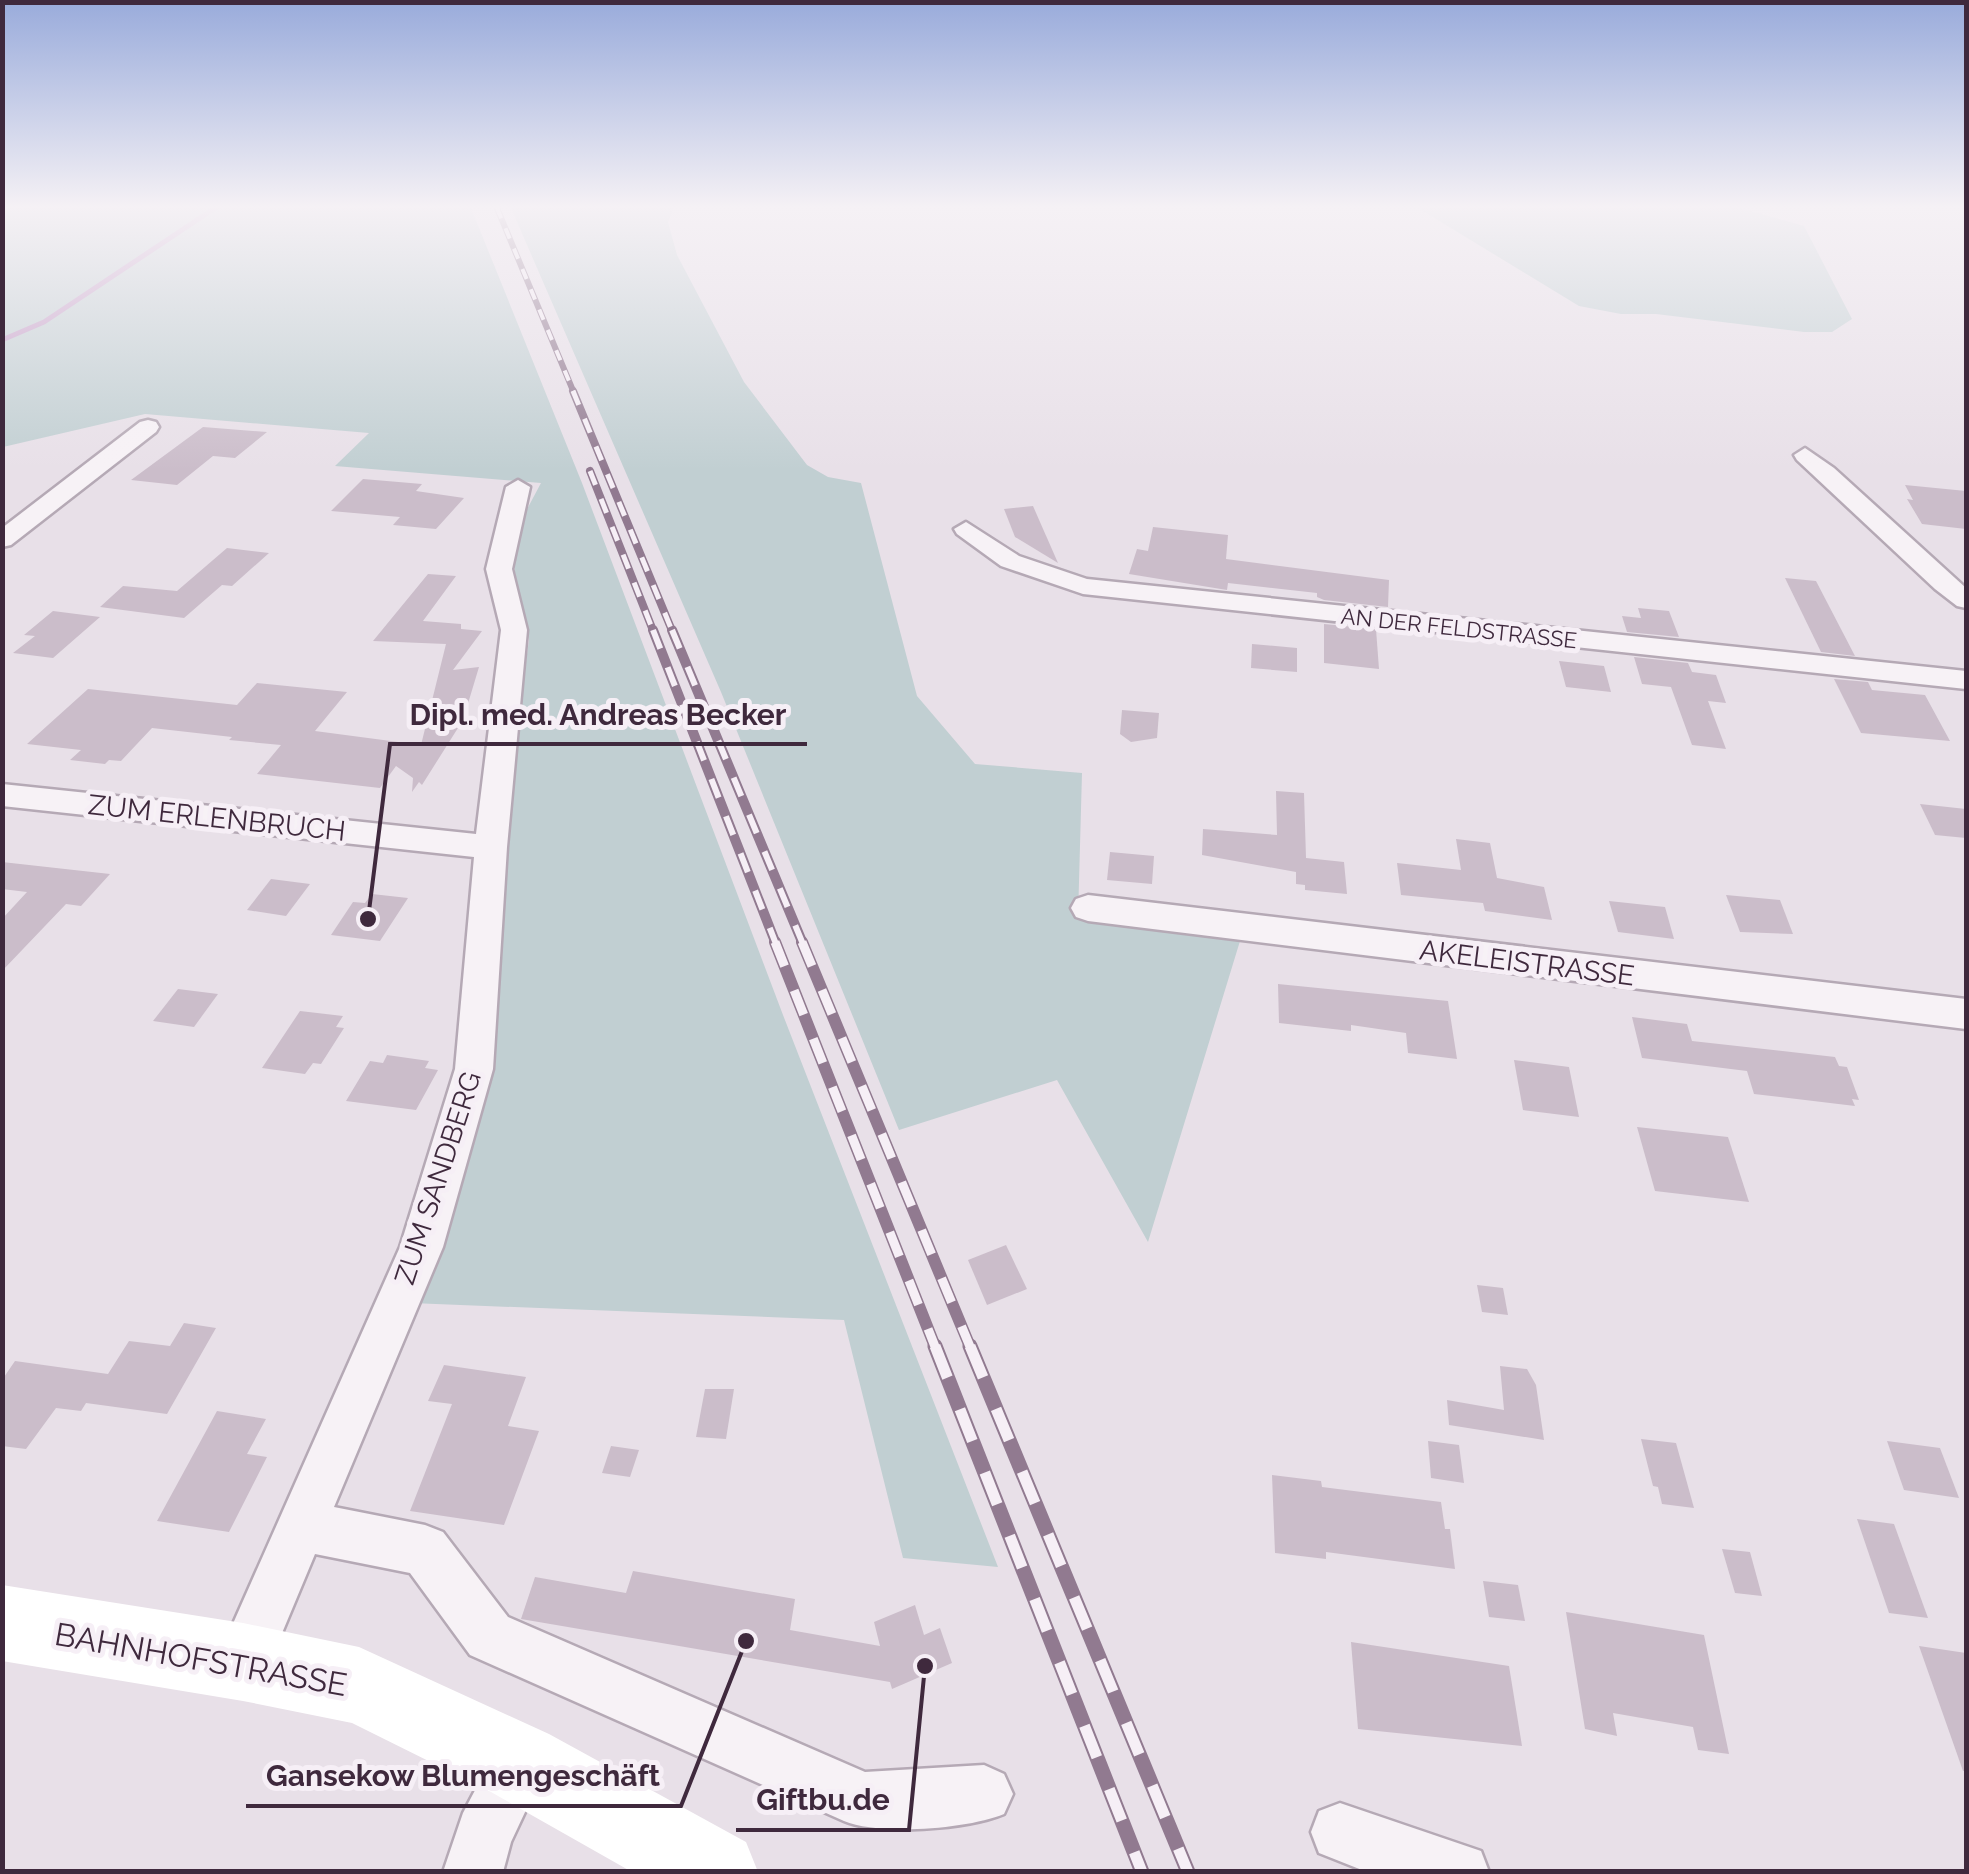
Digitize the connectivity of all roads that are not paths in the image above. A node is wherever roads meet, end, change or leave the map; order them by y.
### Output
1 (148, 427) dead end
2 (1805, 455) dead end
3 (518, 487) dead end
4 (966, 529) dead end
5 (2, 540) edge
6 (1966, 600) edge
7 (1966, 680) edge
8 (2, 795) edge
9 (490, 847) junction
10 (1088, 908) dead end
11 (1966, 1014) edge
12 (303, 1526) junction
13 (2, 1624) edge
14 (243, 1662) junction
15 (520, 1763) junction
16 (984, 1794) dead end
17 (1340, 1832) dead end
18 (473, 1872) edge
19 (716, 1872) edge
20 (1460, 1872) edge

1 - 5 street
2 - 6 street
3 - 9 street, ZUM SANDBERG
4 - 7 street, AN DER FELDSTRASSE
8 - 9 street, ZUM ERLENBRUCH
9 - 12 street, ZUM SANDBERG
10 - 11 street, AKELEISTRASSE
12 - 14 street, ZUM SANDBERG
12 - 16 street
13 - 14 main road, BAHNHOFSTRASSE
14 - 15 main road, BAHNHOFSTRASSE
15 - 18 street
15 - 19 main road, BAHNHOFSTRASSE
17 - 20 street

